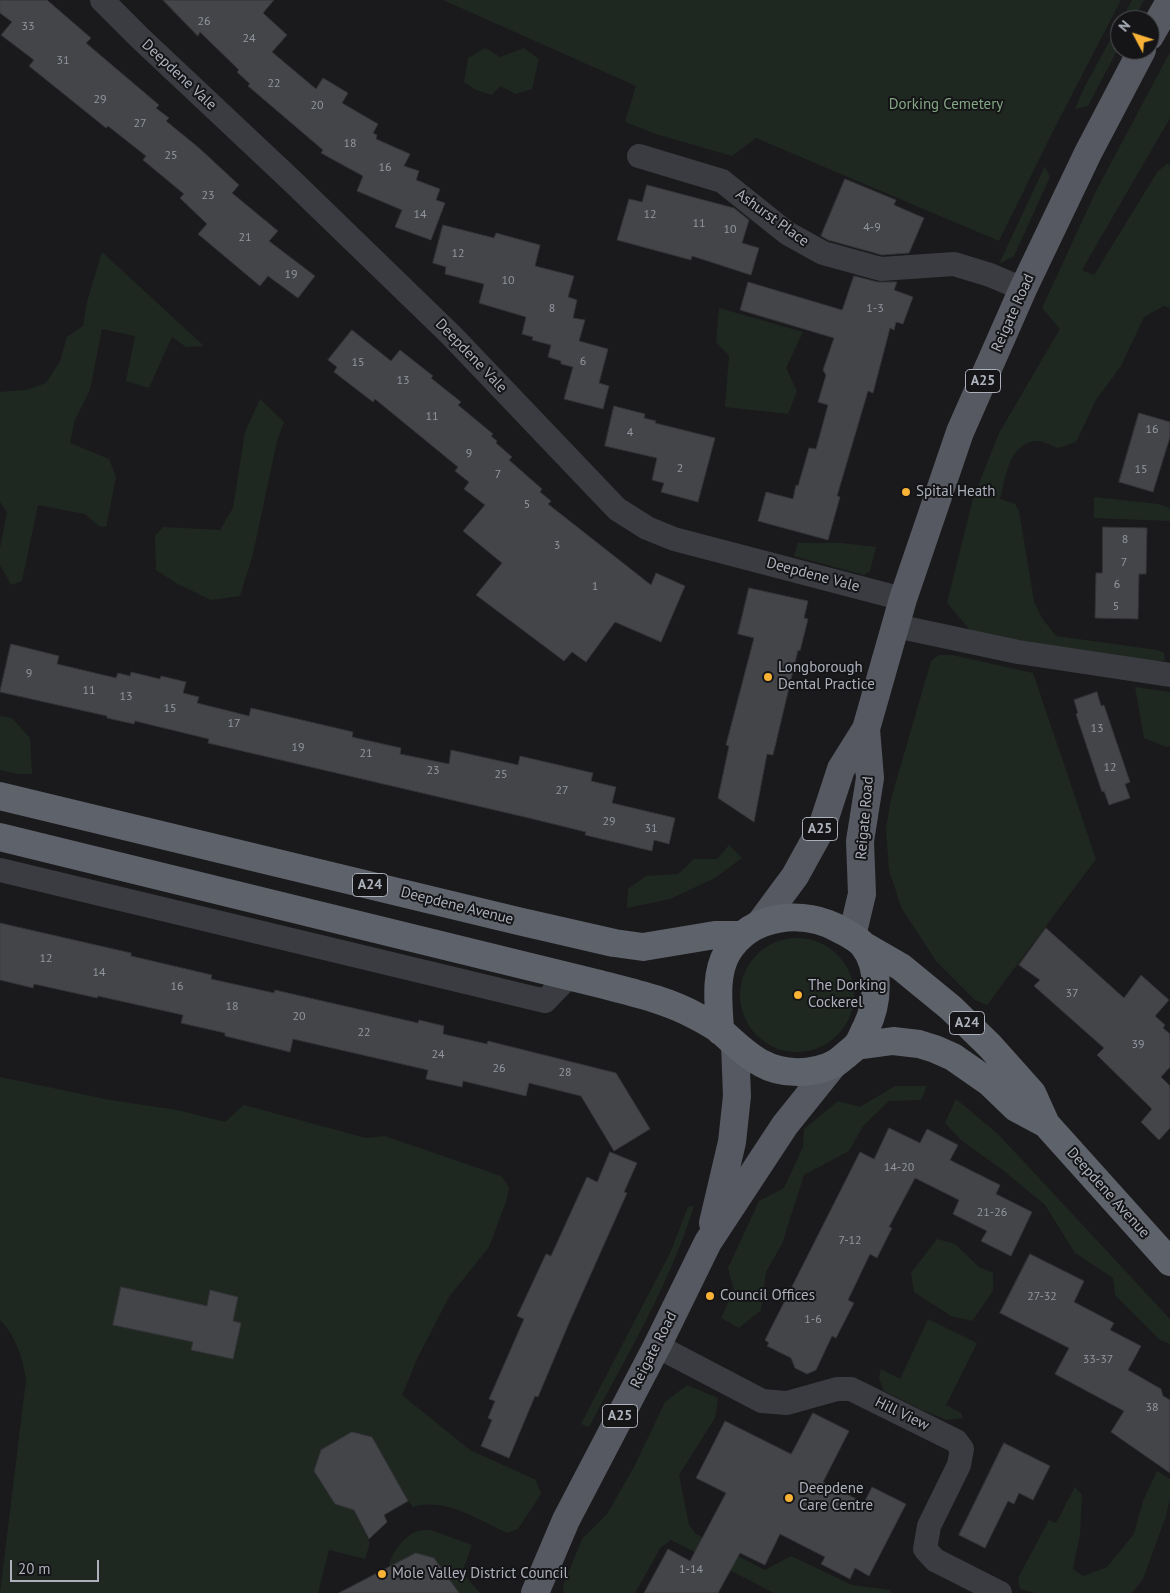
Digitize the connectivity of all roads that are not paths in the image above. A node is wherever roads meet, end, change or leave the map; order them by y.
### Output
1 (102, 0) edge
2 (1170, 1) edge
3 (1160, 18) edge
4 (1137, 60) edge
5 (639, 156) dead end
6 (1023, 289) junction
7 (903, 599) junction
8 (896, 626) junction
9 (1170, 675) edge
10 (866, 729) junction
11 (0, 796) edge
12 (0, 837) edge
13 (0, 870) edge
14 (752, 928) junction
15 (858, 941) junction
16 (569, 976) junction
17 (728, 1038) junction
18 (856, 1046) junction
19 (834, 1064) junction
20 (1046, 1124) junction
21 (708, 1242) junction
22 (1170, 1262) edge
23 (657, 1346) junction
24 (535, 1593) edge
25 (1000, 1593) edge

1 - 7 street, Deepdene Vale
2 - 3 main road
4 - 6 main road, Reigate Road / A25
5 - 6 street, Ashurst Place
6 - 7 main road, Reigate Road / A25
7 - 8 main road, Reigate Road / A25
8 - 9 street
8 - 10 main road, Reigate Road / A25
10 - 14 main road, Reigate Road / A25
10 - 15 main road, Reigate Road / A25
11 - 14 highway, Deepdene Avenue / A24
12 - 16 highway
13 - 16 street
14 - 15 highway
14 - 17 highway
15 - 18 highway
15 - 20 highway, A24
16 - 17 highway
17 - 19 highway
17 - 21 main road, Reigate Road / A25
18 - 19 highway
18 - 20 highway, A24
19 - 21 main road, Reigate Road / A25
20 - 22 highway, Deepdene Avenue / A24
21 - 23 main road, Reigate Road / A25
23 - 24 main road, Reigate Road / A25
23 - 25 street, Hill View

